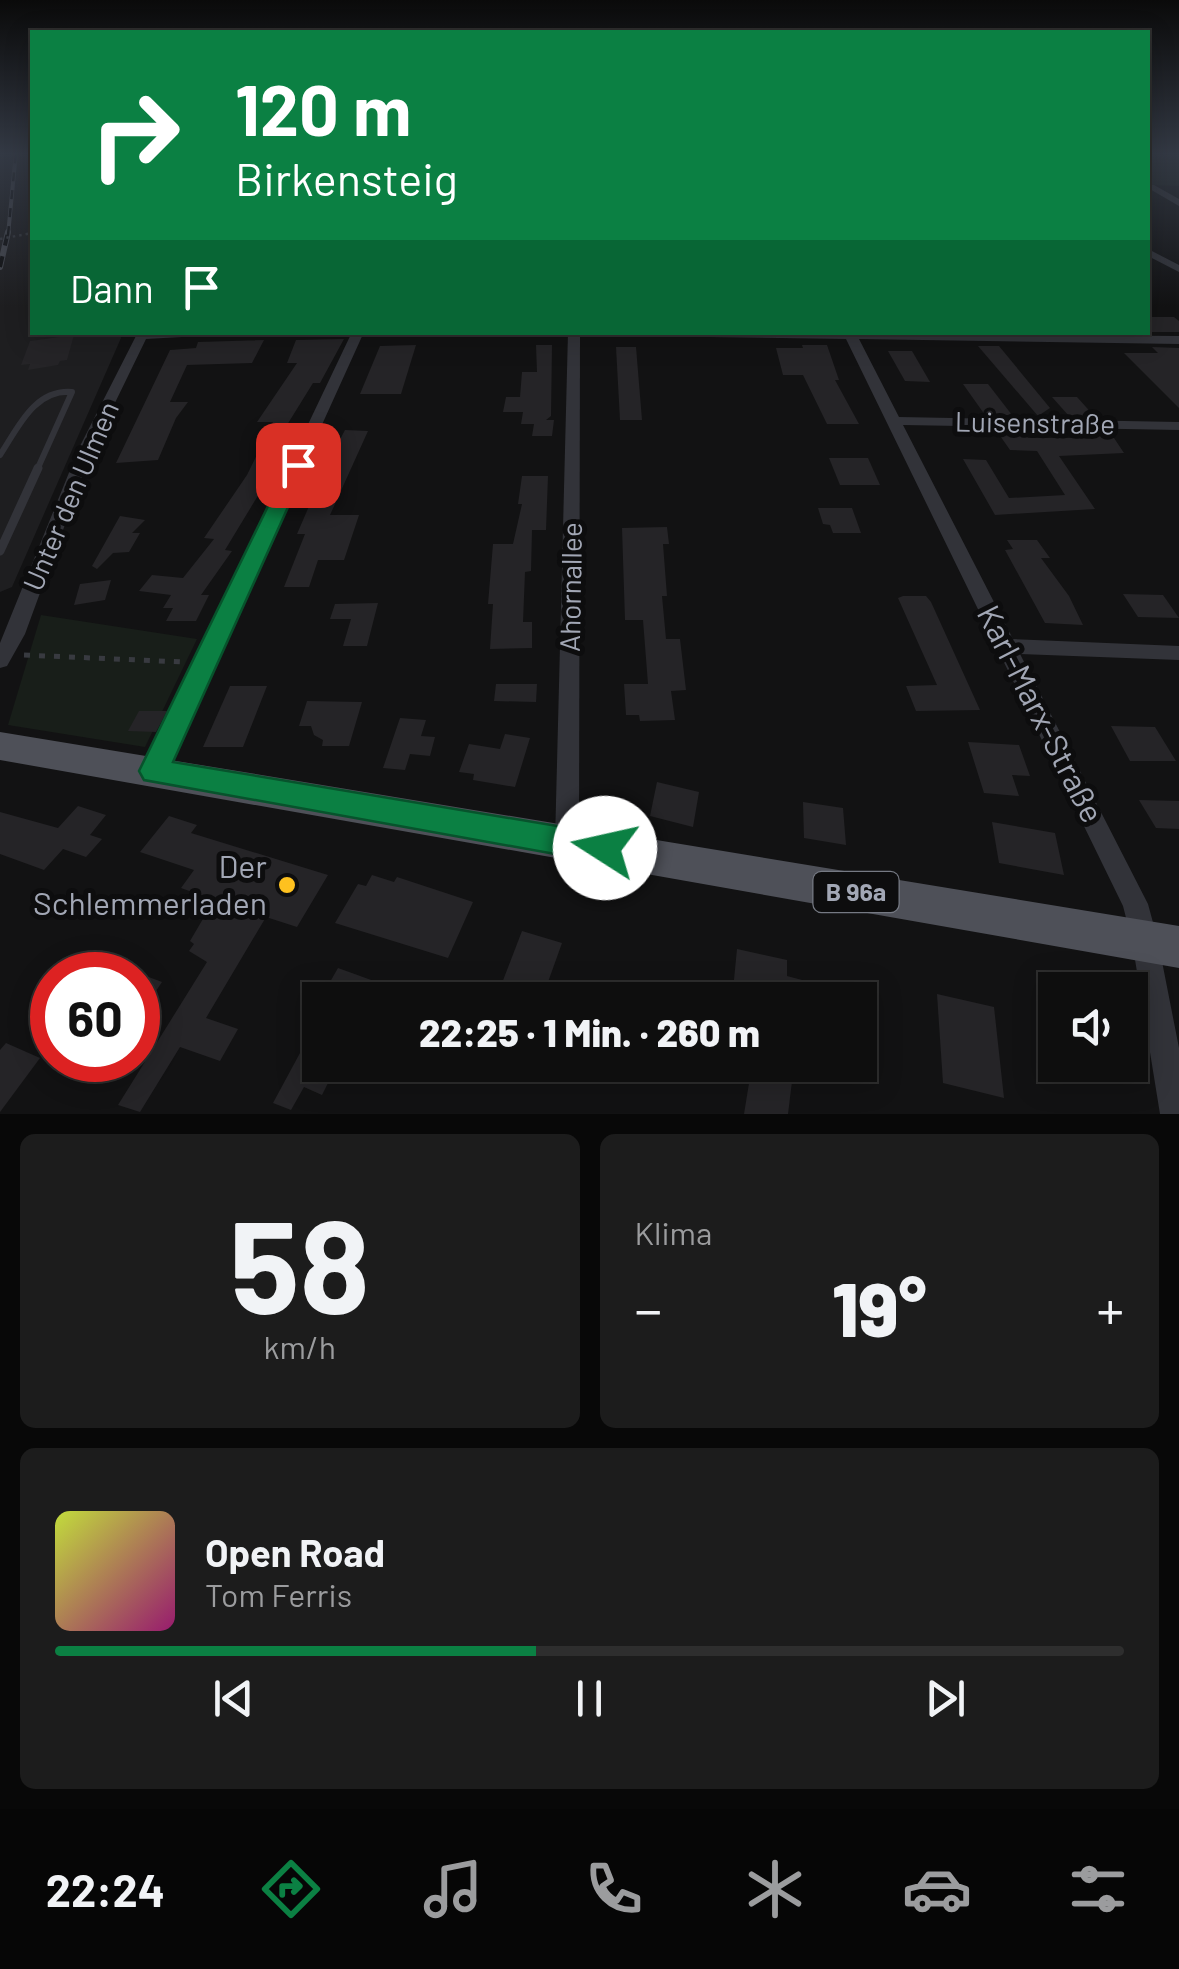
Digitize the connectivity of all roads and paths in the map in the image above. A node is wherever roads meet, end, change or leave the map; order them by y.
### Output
1 (30, 233) edge
2 (0, 240) edge
3 (1150, 253) edge
4 (1179, 269) edge
5 (143, 335) edge
6 (357, 335) edge
7 (574, 335) edge
8 (850, 335) edge
9 (969, 335) edge
10 (1088, 336) edge
11 (1179, 340) edge
12 (892, 420) junction
13 (1179, 426) edge
14 (0, 455) edge
15 (0, 551) edge
16 (1007, 646) junction
17 (1179, 653) edge
18 (2, 656) edge
19 (207, 663) junction
20 (0, 746) edge
21 (154, 771) junction
22 (567, 842) junction
23 (1162, 944) edge
24 (1176, 1114) edge

1 - 2 path, bridge
3 - 4 street
5 - 18 street, Unter den Ulmen
6 - 19 street
7 - 22 street, Ahornallee
8 - 12 street, Karl-Marx-Straße
9 - 10 street
10 - 11 street
12 - 13 street, Luisenstraße
12 - 16 street, Karl-Marx-Straße
14 - 15 lane
16 - 17 street
16 - 23 street, Karl-Marx-Straße
18 - 19 path
19 - 21 street
20 - 21 main road, B 96a
21 - 22 main road, B 96a
22 - 23 main road, B 96a
23 - 24 street, Karl-Marx-Straße

